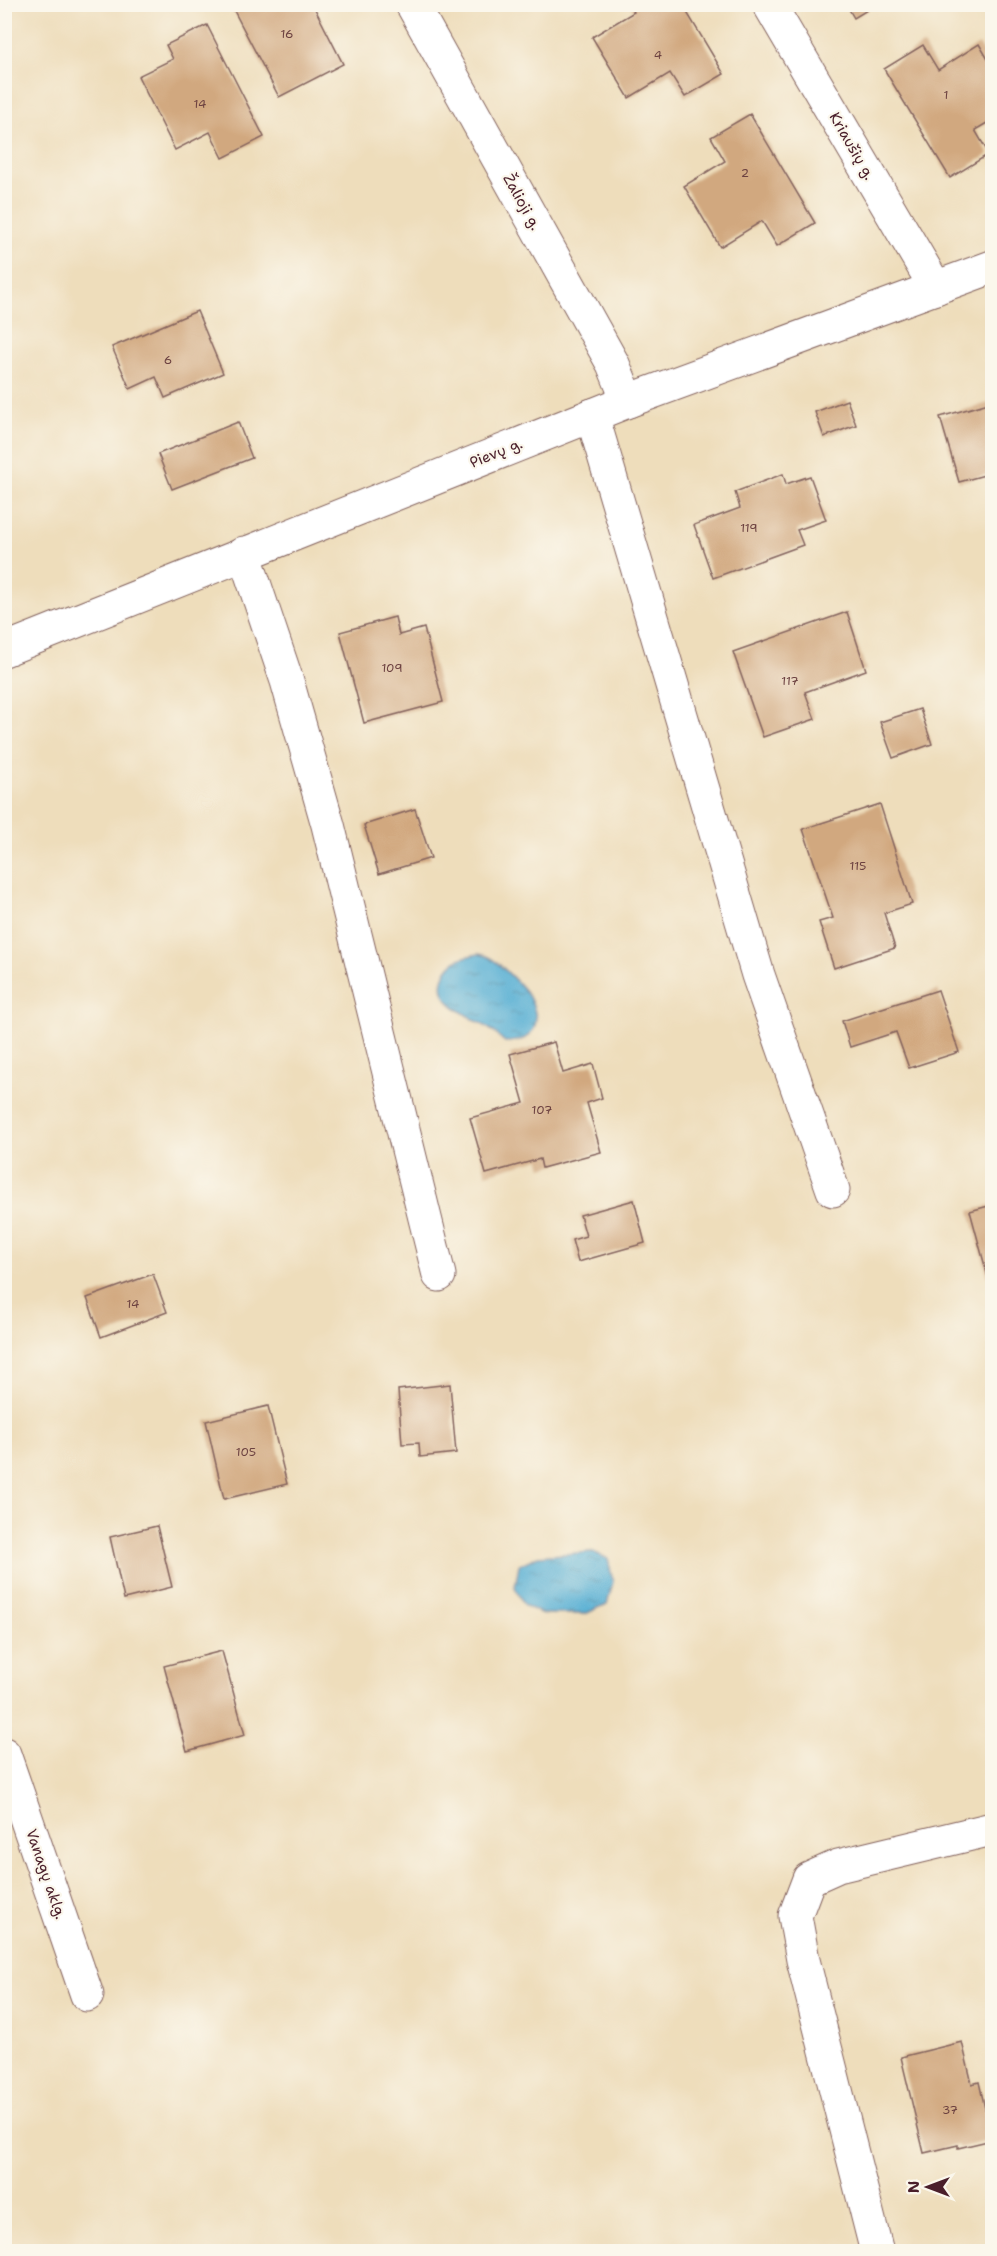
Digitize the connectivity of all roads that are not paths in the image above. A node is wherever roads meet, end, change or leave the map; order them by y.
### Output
1 (412, 4) edge
2 (769, 4) edge
3 (993, 267) edge
4 (936, 288) junction
5 (628, 401) junction
6 (592, 415) junction
7 (244, 553) junction
8 (4, 650) edge
9 (833, 1190) dead end
10 (439, 1275) dead end
11 (4, 1754) edge
12 (993, 1829) edge
13 (87, 1995) dead end
14 (877, 2252) edge

1 - 5 street, Žalioji g.
2 - 4 street, Kriaušių g.
3 - 4 street, Pievų g.
4 - 5 street, Pievų g.
5 - 6 street, Pievų g.
6 - 7 street, Pievų g.
6 - 9 street
7 - 8 street, Pievų g.
7 - 10 street
11 - 13 street, Vanagų aklg.
12 - 14 street

